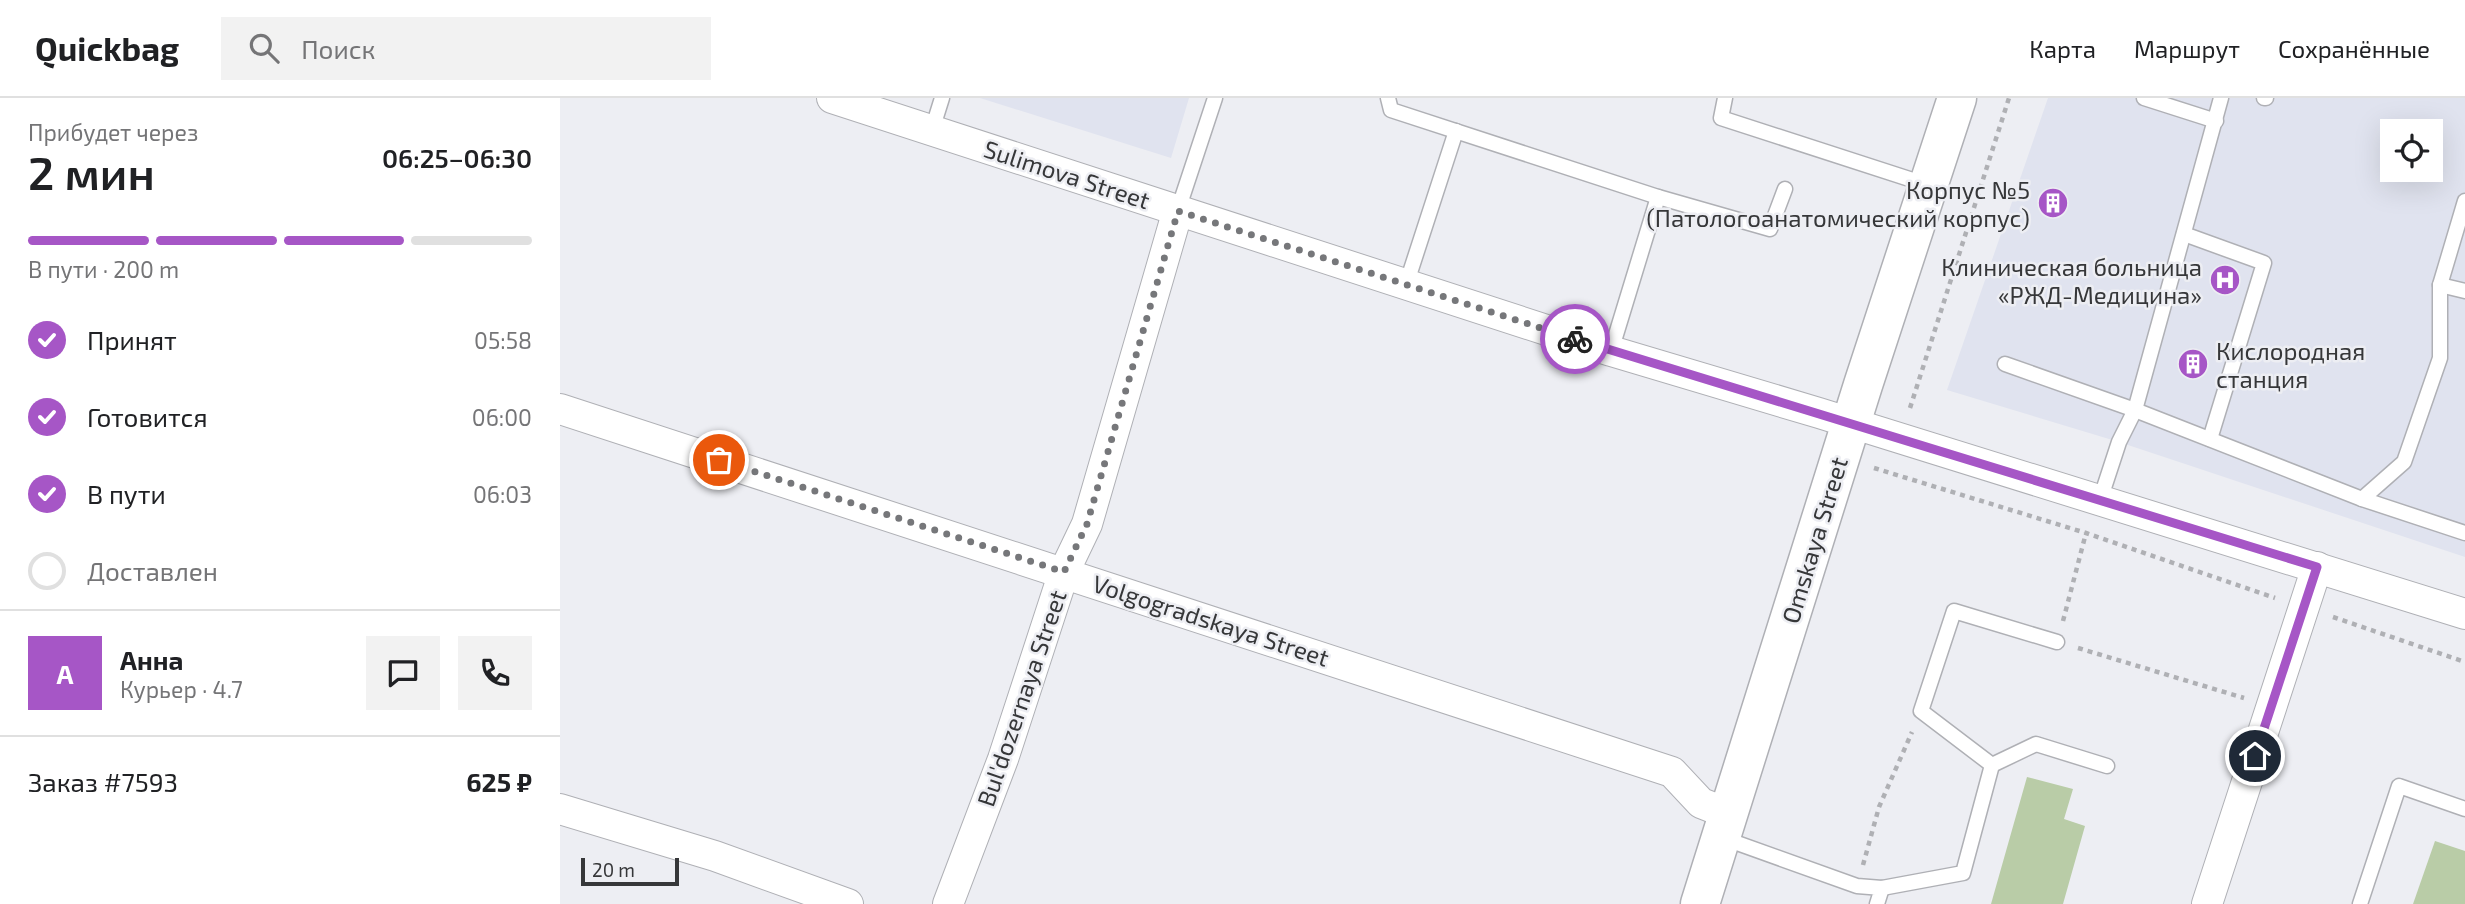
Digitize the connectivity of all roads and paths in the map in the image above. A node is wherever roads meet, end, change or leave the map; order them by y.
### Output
1 (832, 98) edge
2 (942, 98) edge
3 (1215, 98) edge
4 (1388, 98) edge
5 (1725, 98) edge
6 (1958, 98) edge
7 (2009, 98) edge
8 (2144, 98) edge
9 (2221, 98) edge
10 (2216, 121) junction
11 (932, 130) junction
12 (1456, 131) junction
13 (1929, 186) junction
14 (1785, 189) dead end
15 (1658, 197) junction
16 (2465, 201) edge
17 (1178, 211) junction
18 (2184, 234) junction
19 (1406, 285) junction
20 (2440, 285) junction
21 (2465, 291) edge
22 (1611, 351) junction
23 (2005, 364) dead end
24 (560, 409) edge
25 (2135, 410) junction
26 (1900, 438) junction
27 (2210, 439) junction
28 (1845, 441) junction
29 (1889, 472) junction
30 (2362, 499) junction
31 (2100, 500) junction
32 (2086, 533) junction
33 (2465, 533) edge
34 (2317, 567) junction
35 (1064, 572) junction
36 (2304, 608) junction
37 (2465, 614) edge
38 (2057, 642) junction
39 (2465, 662) edge
40 (2272, 706) junction
41 (1921, 711) junction
42 (1993, 765) junction
43 (2107, 766) dead end
44 (560, 809) edge
45 (2465, 809) edge
46 (1726, 826) junction
47 (1857, 886) junction
48 (1882, 888) junction
49 (848, 904) edge
50 (948, 904) edge
51 (1700, 904) edge
52 (1877, 904) edge
53 (2207, 904) edge
54 (2360, 904) edge

1 - 11 street, Sulimova Street
2 - 11 lane
3 - 17 lane
4 - 12 lane
5 - 13 lane
6 - 13 street, Omskaya Street
7 - 26 path
8 - 10 lane
9 - 10 lane
10 - 18 lane
11 - 17 street, Sulimova Street
12 - 15 lane
12 - 19 lane
13 - 28 street, Omskaya Street
14 - 15 lane
15 - 22 lane
16 - 20 lane
17 - 19 street, Sulimova Street
17 - 35 street, Bul'dozernaya Street
18 - 25 lane
18 - 27 lane
19 - 22 street, Sulimova Street
20 - 21 lane
20 - 30 lane
22 - 28 street, Sulimova Street
23 - 25 lane
24 - 35 street, Volgogradskaya Street
25 - 27 lane
25 - 31 lane
26 - 28 street, Sulimova Street
26 - 29 path
26 - 31 street, Sulimova Street
27 - 30 lane
28 - 29 path
28 - 46 street, Omskaya Street
29 - 32 path
30 - 33 lane
31 - 34 street, Sulimova Street
32 - 36 path
32 - 38 path
34 - 36 street
34 - 37 street, Sulimova Street
35 - 46 street, Volgogradskaya Street
35 - 50 street, Bul'dozernaya Street
36 - 39 path
36 - 40 street
38 - 40 path
38 - 41 lane
40 - 53 street
41 - 42 lane
41 - 47 path
42 - 43 lane
42 - 48 lane
44 - 49 street
45 - 54 lane
46 - 47 lane
46 - 51 street, Omskaya Street
47 - 48 lane
48 - 52 lane

